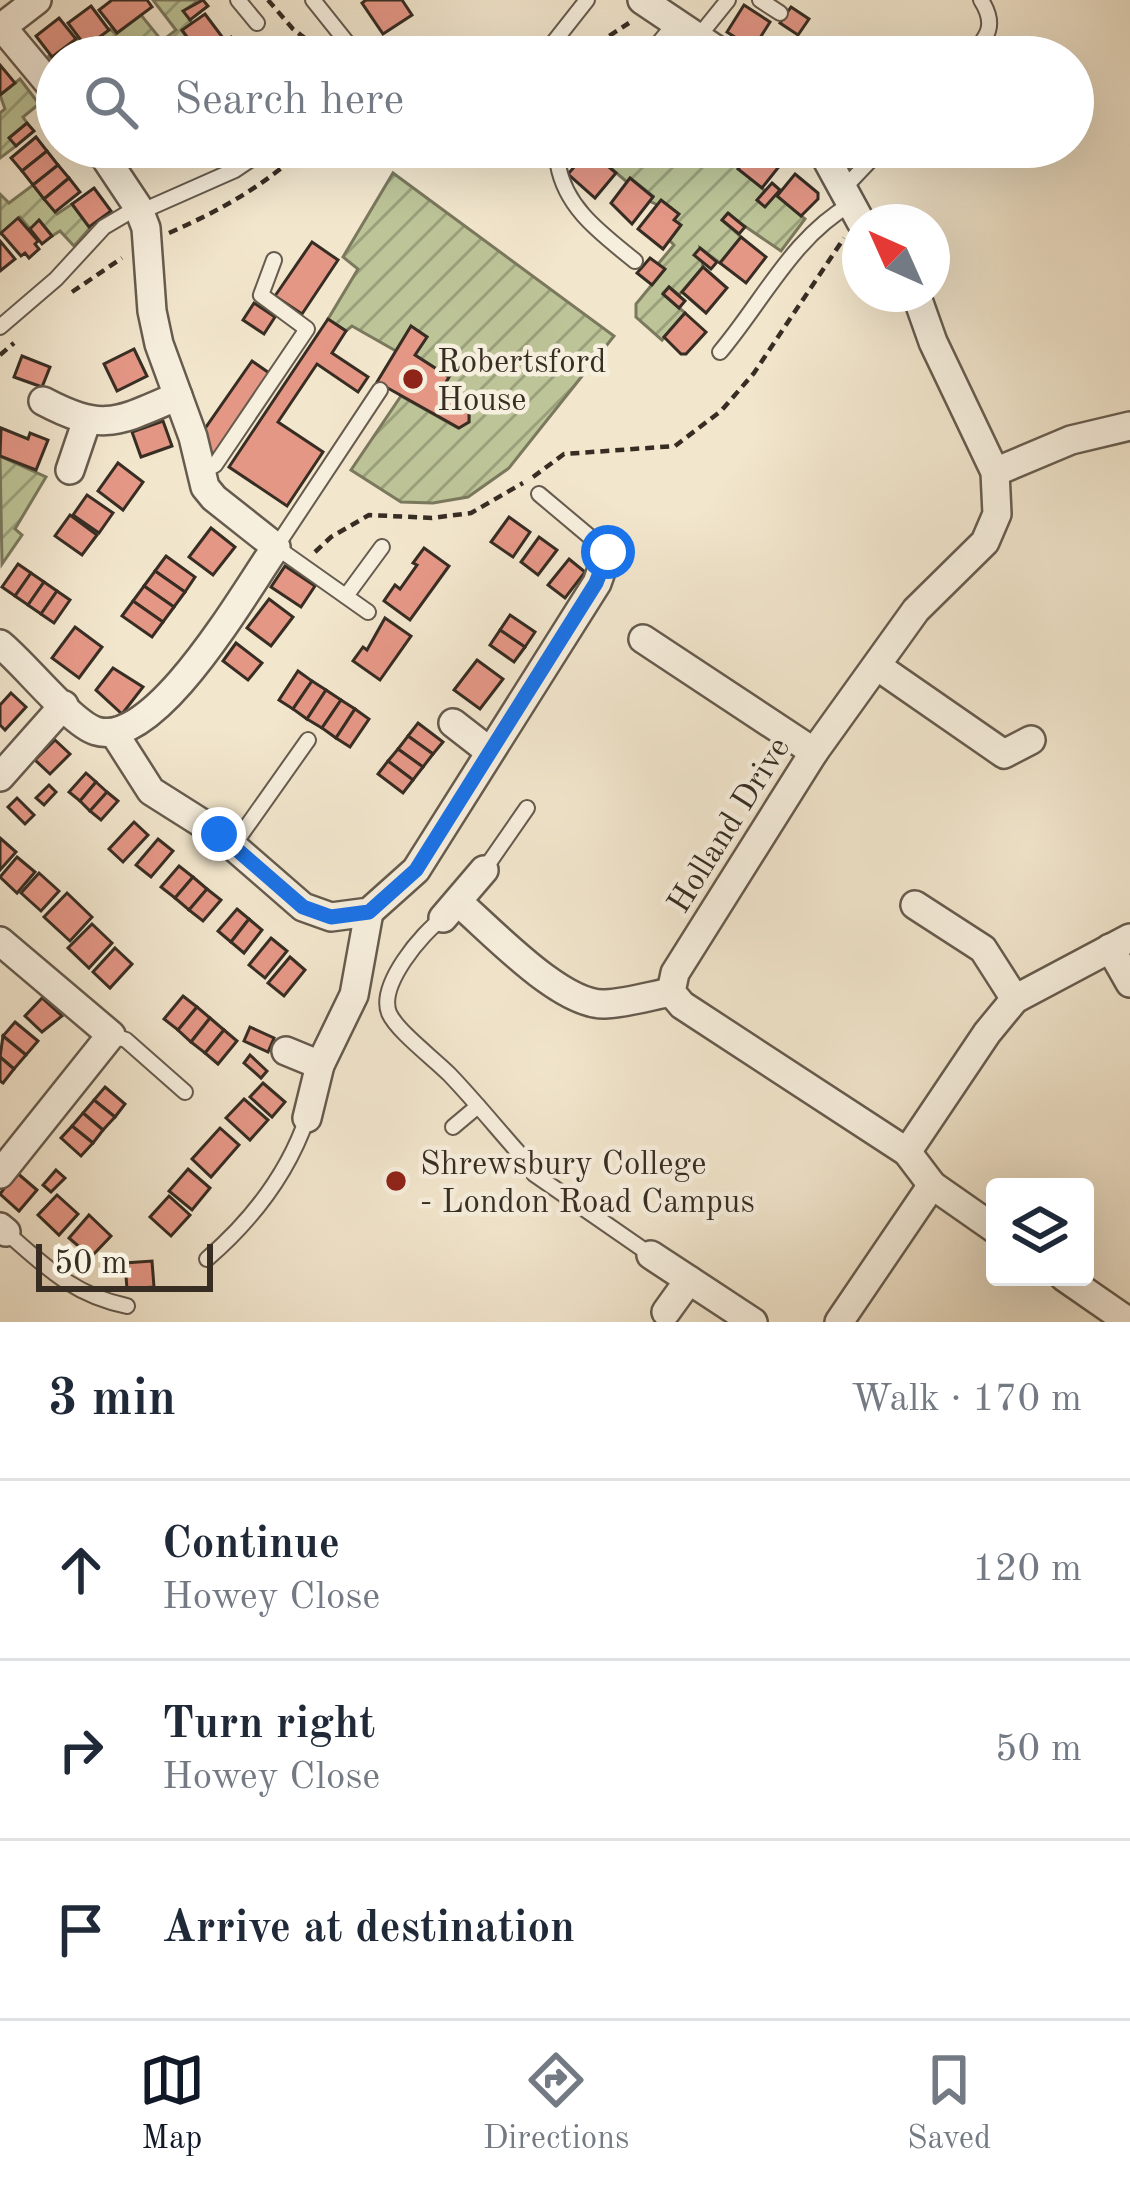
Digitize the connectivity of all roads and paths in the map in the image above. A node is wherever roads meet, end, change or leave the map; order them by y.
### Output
1 (37, 0) edge
2 (238, 0) edge
3 (268, 0) edge
4 (313, 0) edge
5 (587, 0) edge
6 (642, 0) edge
7 (728, 0) edge
8 (760, 0) edge
9 (981, 0) edge
10 (780, 13) dead end
11 (257, 23) dead end
12 (1, 27) edge
13 (688, 29) junction
14 (302, 36) edge
15 (342, 36) edge
16 (559, 36) edge
17 (610, 36) edge
18 (678, 36) edge
19 (698, 36) edge
20 (989, 36) edge
21 (36, 68) edge
22 (112, 168) edge
23 (239, 168) edge
24 (284, 168) edge
25 (559, 168) edge
26 (832, 168) edge
27 (872, 168) edge
28 (851, 204) edge
29 (854, 204) edge
30 (139, 210) junction
31 (842, 212) edge
32 (842, 226) edge
33 (147, 242) junction
34 (274, 260) dead end
35 (635, 261) dead end
36 (69, 294) dead end
37 (922, 312) edge
38 (0, 327) edge
39 (18, 339) dead end
40 (720, 352) dead end
41 (0, 355) edge
42 (380, 390) dead end
43 (178, 396) junction
44 (43, 401) dead end
45 (88, 420) junction
46 (1130, 426) edge
47 (70, 470) dead end
48 (995, 472) junction
49 (199, 473) junction
50 (539, 494) dead end
51 (276, 547) junction
52 (382, 548) dead end
53 (608, 552) joint
54 (302, 565) junction
55 (346, 596) junction
56 (368, 612) dead end
57 (643, 639) dead end
58 (0, 644) edge
59 (877, 666) junction
60 (64, 705) junction
61 (453, 722) dead end
62 (114, 733) junction
63 (308, 740) dead end
64 (1031, 740) dead end
65 (489, 751) junction
66 (814, 752) junction
67 (0, 777) edge
68 (527, 808) dead end
69 (232, 846) junction
70 (484, 870) joint
71 (914, 905) dead end
72 (451, 910) junction
73 (369, 912) junction
74 (0, 941) edge
75 (1120, 943) edge
76 (1130, 983) edge
77 (671, 992) junction
78 (1015, 999) junction
79 (111, 1035) junction
80 (286, 1051) dead end
81 (320, 1065) junction
82 (185, 1092) dead end
83 (478, 1106) junction
84 (307, 1118) joint
85 (453, 1127) dead end
86 (518, 1152) dead end
87 (908, 1152) junction
88 (0, 1174) edge
89 (535, 1174) dead end
90 (932, 1185) junction
91 (986, 1223) edge
92 (3, 1229) edge
93 (651, 1255) joint
94 (207, 1259) dead end
95 (688, 1280) junction
96 (1077, 1286) edge
97 (127, 1306) dead end
98 (666, 1312) dead end
99 (753, 1322) edge
100 (839, 1322) edge
101 (1129, 1322) edge

1 - 12 street
2 - 11 lane
3 - 14 path
4 - 15 lane
5 - 16 lane
6 - 13 street
6 - 17 path
7 - 13 lane
8 - 10 lane
9 - 20 lane
12 - 21 street
13 - 18 lane
13 - 19 street
22 - 30 street
23 - 30 lane
24 - 33 path
25 - 35 lane
26 - 28 street
27 - 29 lane
30 - 33 street
30 - 38 lane
31 - 40 lane
32 - 54 path
33 - 36 path
33 - 43 street
34 - 49 lane
37 - 48 street
39 - 41 path
42 - 51 lane
43 - 45 street
43 - 49 street
44 - 45 street
45 - 47 street
46 - 48 street
48 - 59 street, Holland Drive
49 - 51 street
50 - 53 lane
51 - 54 lane
51 - 62 street
52 - 55 lane
53 - 65 street
54 - 55 lane
55 - 56 lane
57 - 66 street
58 - 60 street
59 - 64 street
59 - 66 street, Holland Drive
60 - 62 street
60 - 67 street
61 - 65 street
62 - 69 street
63 - 69 lane
65 - 73 street
66 - 77 street, Holland Drive
68 - 70 lane
69 - 73 street
70 - 72 street
71 - 78 street
72 - 77 street
72 - 83 lane
73 - 81 street
74 - 79 street
75 - 76 street
75 - 78 street
77 - 87 street
78 - 87 street
79 - 82 lane
79 - 88 street
80 - 81 street
81 - 84 street
83 - 85 lane
83 - 86 lane
84 - 94 lane
87 - 90 street
89 - 93 lane
90 - 91 street
90 - 100 street
92 - 97 lane
93 - 95 street
95 - 98 street
95 - 99 street
96 - 101 street

